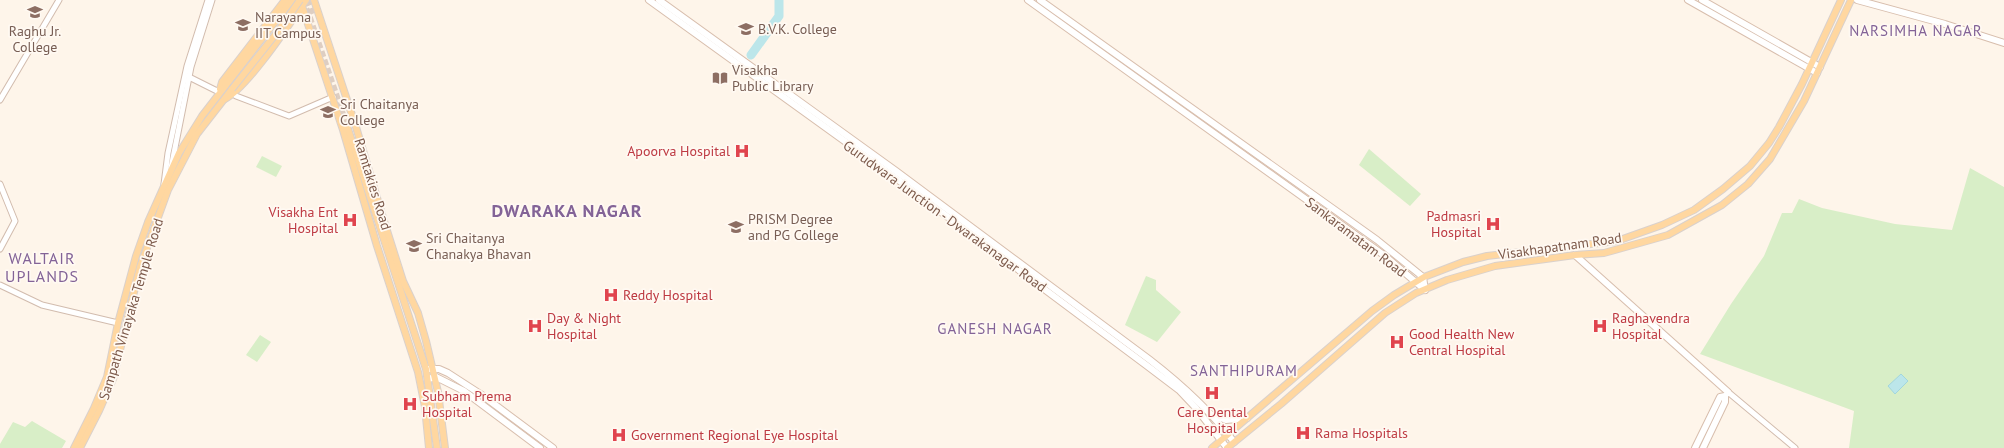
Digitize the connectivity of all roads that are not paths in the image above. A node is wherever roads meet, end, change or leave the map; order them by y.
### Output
1 (59, 0) edge
2 (208, 0) edge
3 (212, 0) edge
4 (285, 0) edge
5 (292, 0) edge
6 (306, 0) edge
7 (314, 0) edge
8 (649, 0) edge
9 (659, 0) edge
10 (1028, 0) edge
11 (1040, 0) edge
12 (1688, 0) edge
13 (1702, 0) edge
14 (1840, 0) edge
15 (1851, 0) edge
16 (1857, 0) edge
17 (300, 2) edge
18 (198, 35) junction
19 (2004, 43) edge
20 (1810, 66) junction
21 (1819, 70) junction
22 (189, 77) junction
23 (219, 92) junction
24 (236, 96) dead end
25 (333, 97) junction
26 (0, 100) edge
27 (222, 100) junction
28 (358, 134) junction
29 (347, 135) junction
30 (171, 169) junction
31 (0, 184) edge
32 (164, 184) junction
33 (0, 249) edge
34 (1575, 255) junction
35 (1423, 277) junction
36 (1415, 282) junction
37 (0, 285) edge
38 (1425, 290) junction
39 (118, 323) junction
40 (434, 368) junction
41 (426, 369) junction
42 (436, 377) junction
43 (428, 379) junction
44 (1726, 394) junction
45 (1208, 412) junction
46 (1247, 418) junction
47 (1228, 434) junction
48 (1221, 440) junction
49 (1234, 442) junction
50 (74, 448) edge
51 (80, 448) edge
52 (429, 448) edge
53 (438, 448) edge
54 (445, 448) edge
55 (540, 448) edge
56 (554, 448) edge
57 (1212, 448) edge
58 (1227, 448) edge
59 (1695, 448) edge
60 (1703, 448) edge
61 (1794, 448) edge

1 - 26 street
2 - 18 street
3 - 18 street
4 - 23 main road
5 - 23 main road
6 - 17 main road
7 - 28 main road, Ramtakies Road
8 - 48 main road, Gurudwara Junction - Dwarakanagar Road
9 - 45 main road, Gurudwara Junction - Dwarakanagar Road
10 - 36 main road, Sankaramatam Road
11 - 35 main road, Sankaramatam Road
12 - 20 main road
13 - 20 main road
14 - 20 main road, Visakhapatnam Road
15 - 21 main road
16 - 19 main road
17 - 25 main road
17 - 27 main road, bridge
17 - 27 main road
18 - 22 street
18 - 32 street
20 - 21 main road
20 - 35 main road, Visakhapatnam Road
21 - 34 main road
22 - 23 street
22 - 30 street
23 - 30 main road, Sampath Vinayaka Temple Road
24 - 25 street
25 - 29 main road
27 - 51 main road, Sampath Vinayaka Temple Road
28 - 29 main road
28 - 40 main road, Ramtakies Road
29 - 41 main road
29 - 52 main road
30 - 32 main road, Sampath Vinayaka Temple Road
31 - 33 street
32 - 39 main road, Sampath Vinayaka Temple Road
34 - 38 main road
34 - 44 main road
35 - 36 main road, Visakhapatnam Road
35 - 38 main road, Sankaramatam Road
36 - 38 main road, Sankaramatam Road
36 - 46 main road, Visakhapatnam Road
37 - 39 street
38 - 49 main road
39 - 50 main road, Sampath Vinayaka Temple Road
40 - 41 main road
40 - 42 main road, Ramtakies Road
40 - 56 main road
41 - 43 main road
42 - 43 main road
42 - 54 main road, Ramtakies Road
42 - 55 main road
43 - 53 main road
44 - 59 main road
44 - 60 main road
44 - 61 street
45 - 46 main road
45 - 47 main road, Gurudwara Junction - Dwarakanagar Road
46 - 47 main road, Visakhapatnam Road
47 - 48 main road, Visakhapatnam Road
47 - 49 main road, Gurudwara Junction - Dwarakanagar Road
48 - 57 main road, Visakhapatnam Road
48 - 58 main road, Gurudwara Junction - Dwarakanagar Road
49 - 58 main road

